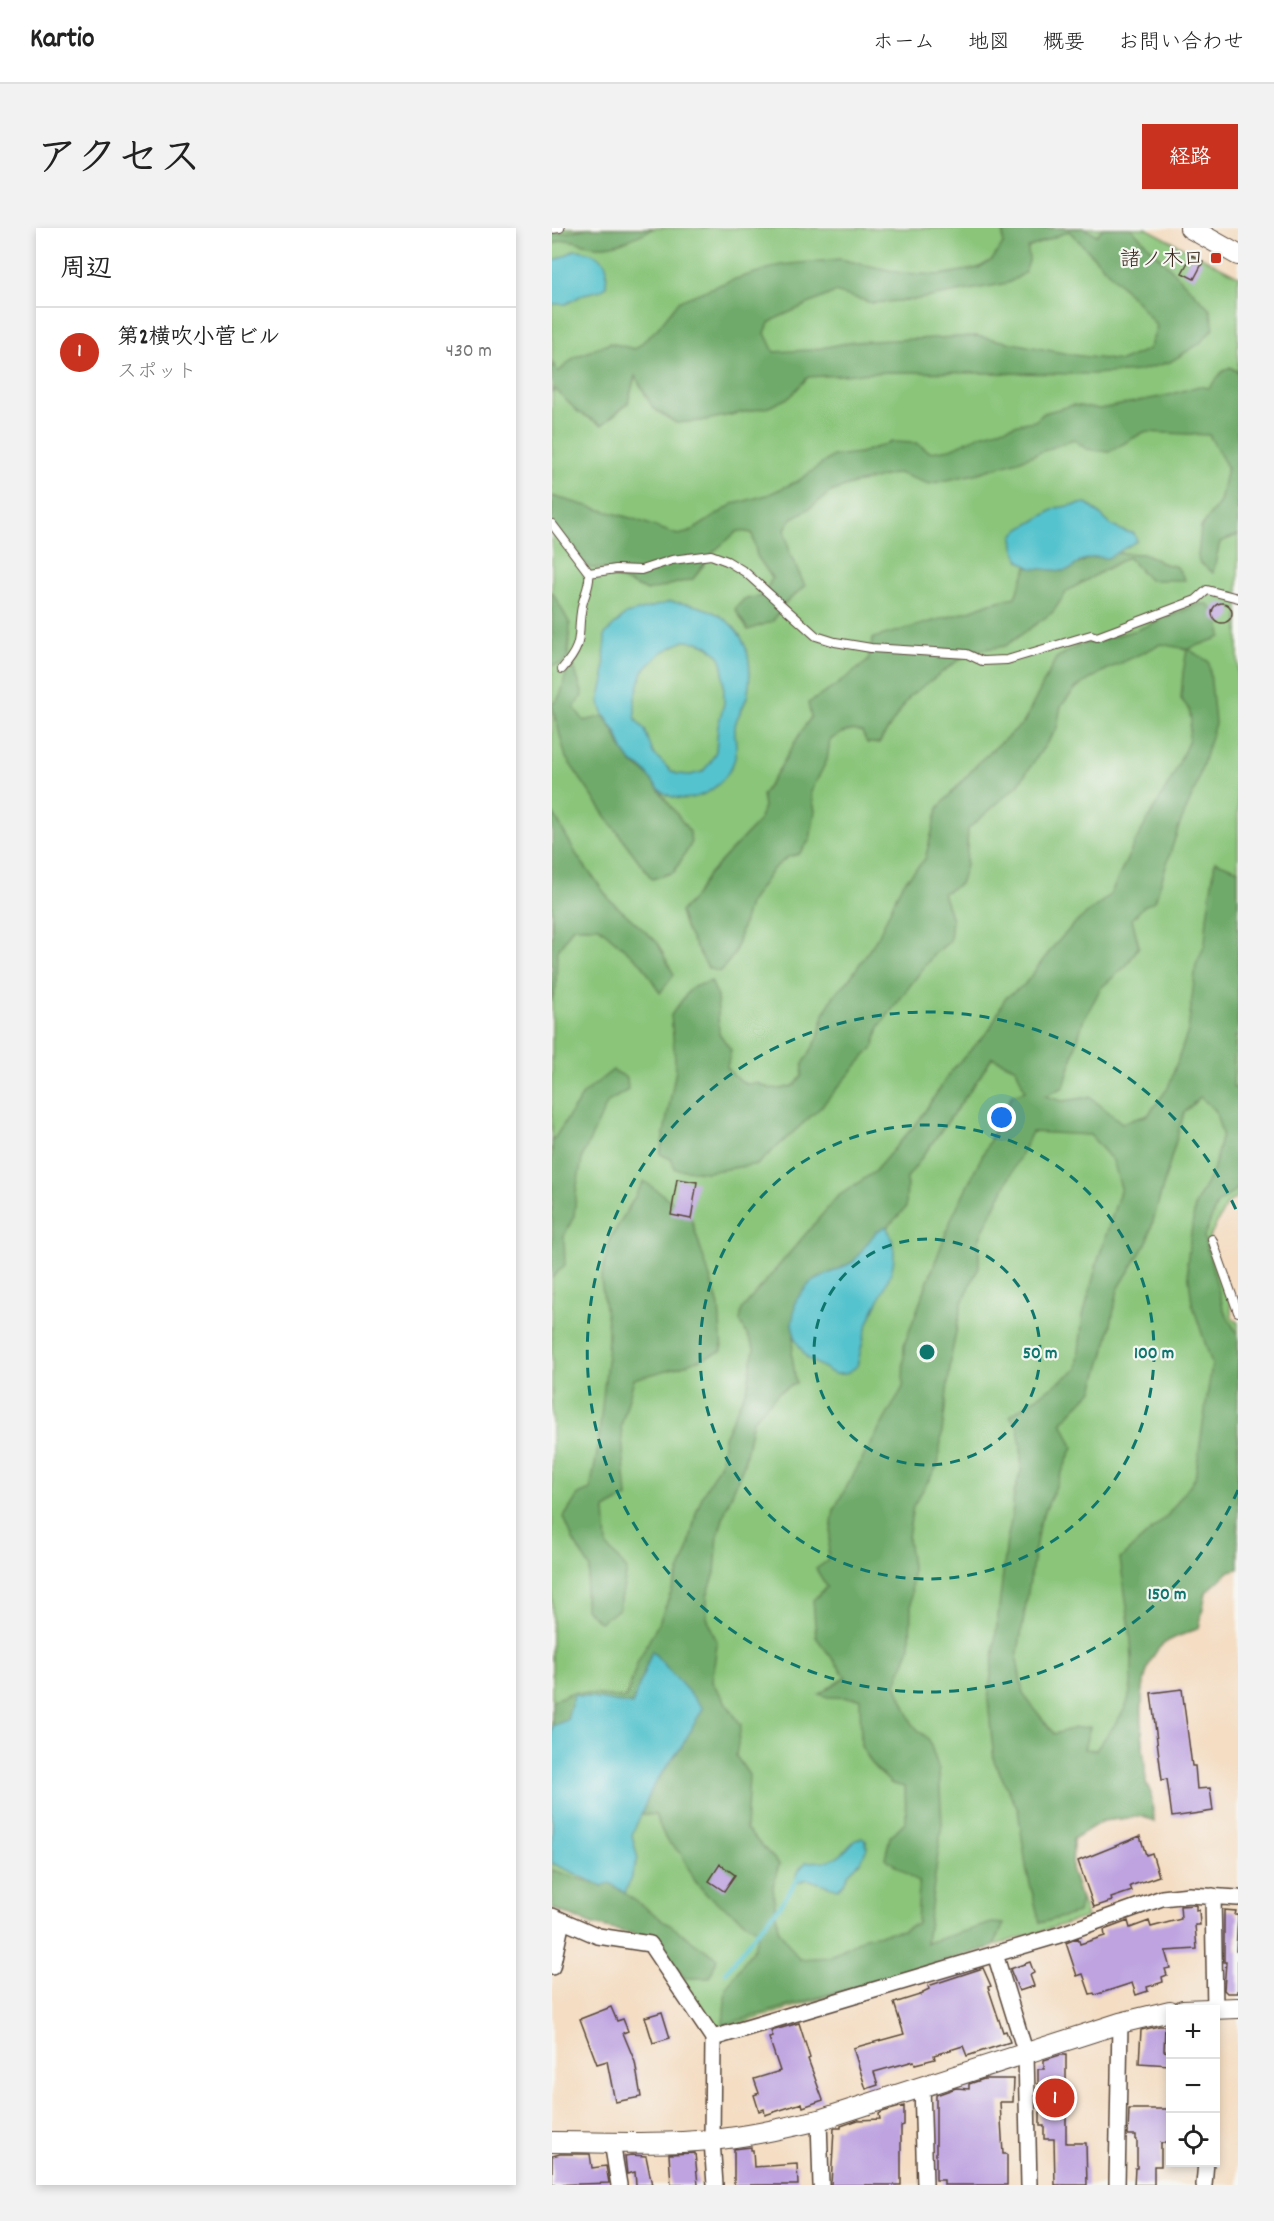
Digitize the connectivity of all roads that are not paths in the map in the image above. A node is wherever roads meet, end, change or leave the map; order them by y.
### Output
1 (560, 228) edge
2 (1190, 228) edge
3 (552, 229) edge
4 (1238, 255) edge
5 (552, 524) edge
6 (589, 573) junction
7 (1238, 598) edge
8 (562, 669) dead end
9 (1212, 1239) dead end
10 (1238, 1312) edge
11 (1213, 1896) junction
12 (1238, 1899) edge
13 (557, 1918) edge
14 (995, 1954) junction
15 (552, 1967) edge
16 (1216, 2005) edge
17 (1220, 2008) edge
18 (1238, 2008) edge
19 (1166, 2012) edge
20 (1120, 2023) junction
21 (713, 2038) junction
22 (1026, 2054) junction
23 (922, 2086) junction
24 (819, 2120) junction
25 (712, 2140) junction
26 (552, 2142) edge
27 (612, 2142) junction
28 (1206, 2167) edge
29 (619, 2185) edge
30 (715, 2185) edge
31 (821, 2185) edge
32 (925, 2185) edge
33 (1029, 2185) edge
34 (1117, 2185) edge
35 (1204, 2185) edge

1 - 3 lane
2 - 4 street
5 - 6 lane
6 - 7 lane
6 - 8 lane
9 - 10 lane
11 - 12 street
11 - 14 street
11 - 16 street
13 - 15 street
13 - 21 street
14 - 21 street
14 - 22 street
17 - 18 street
19 - 20 street
20 - 22 street
20 - 34 street
21 - 25 street
22 - 23 street
22 - 33 street
23 - 24 street
23 - 32 street
24 - 25 street
24 - 31 street
25 - 27 street
25 - 30 street
26 - 27 street
27 - 29 street
28 - 35 street

